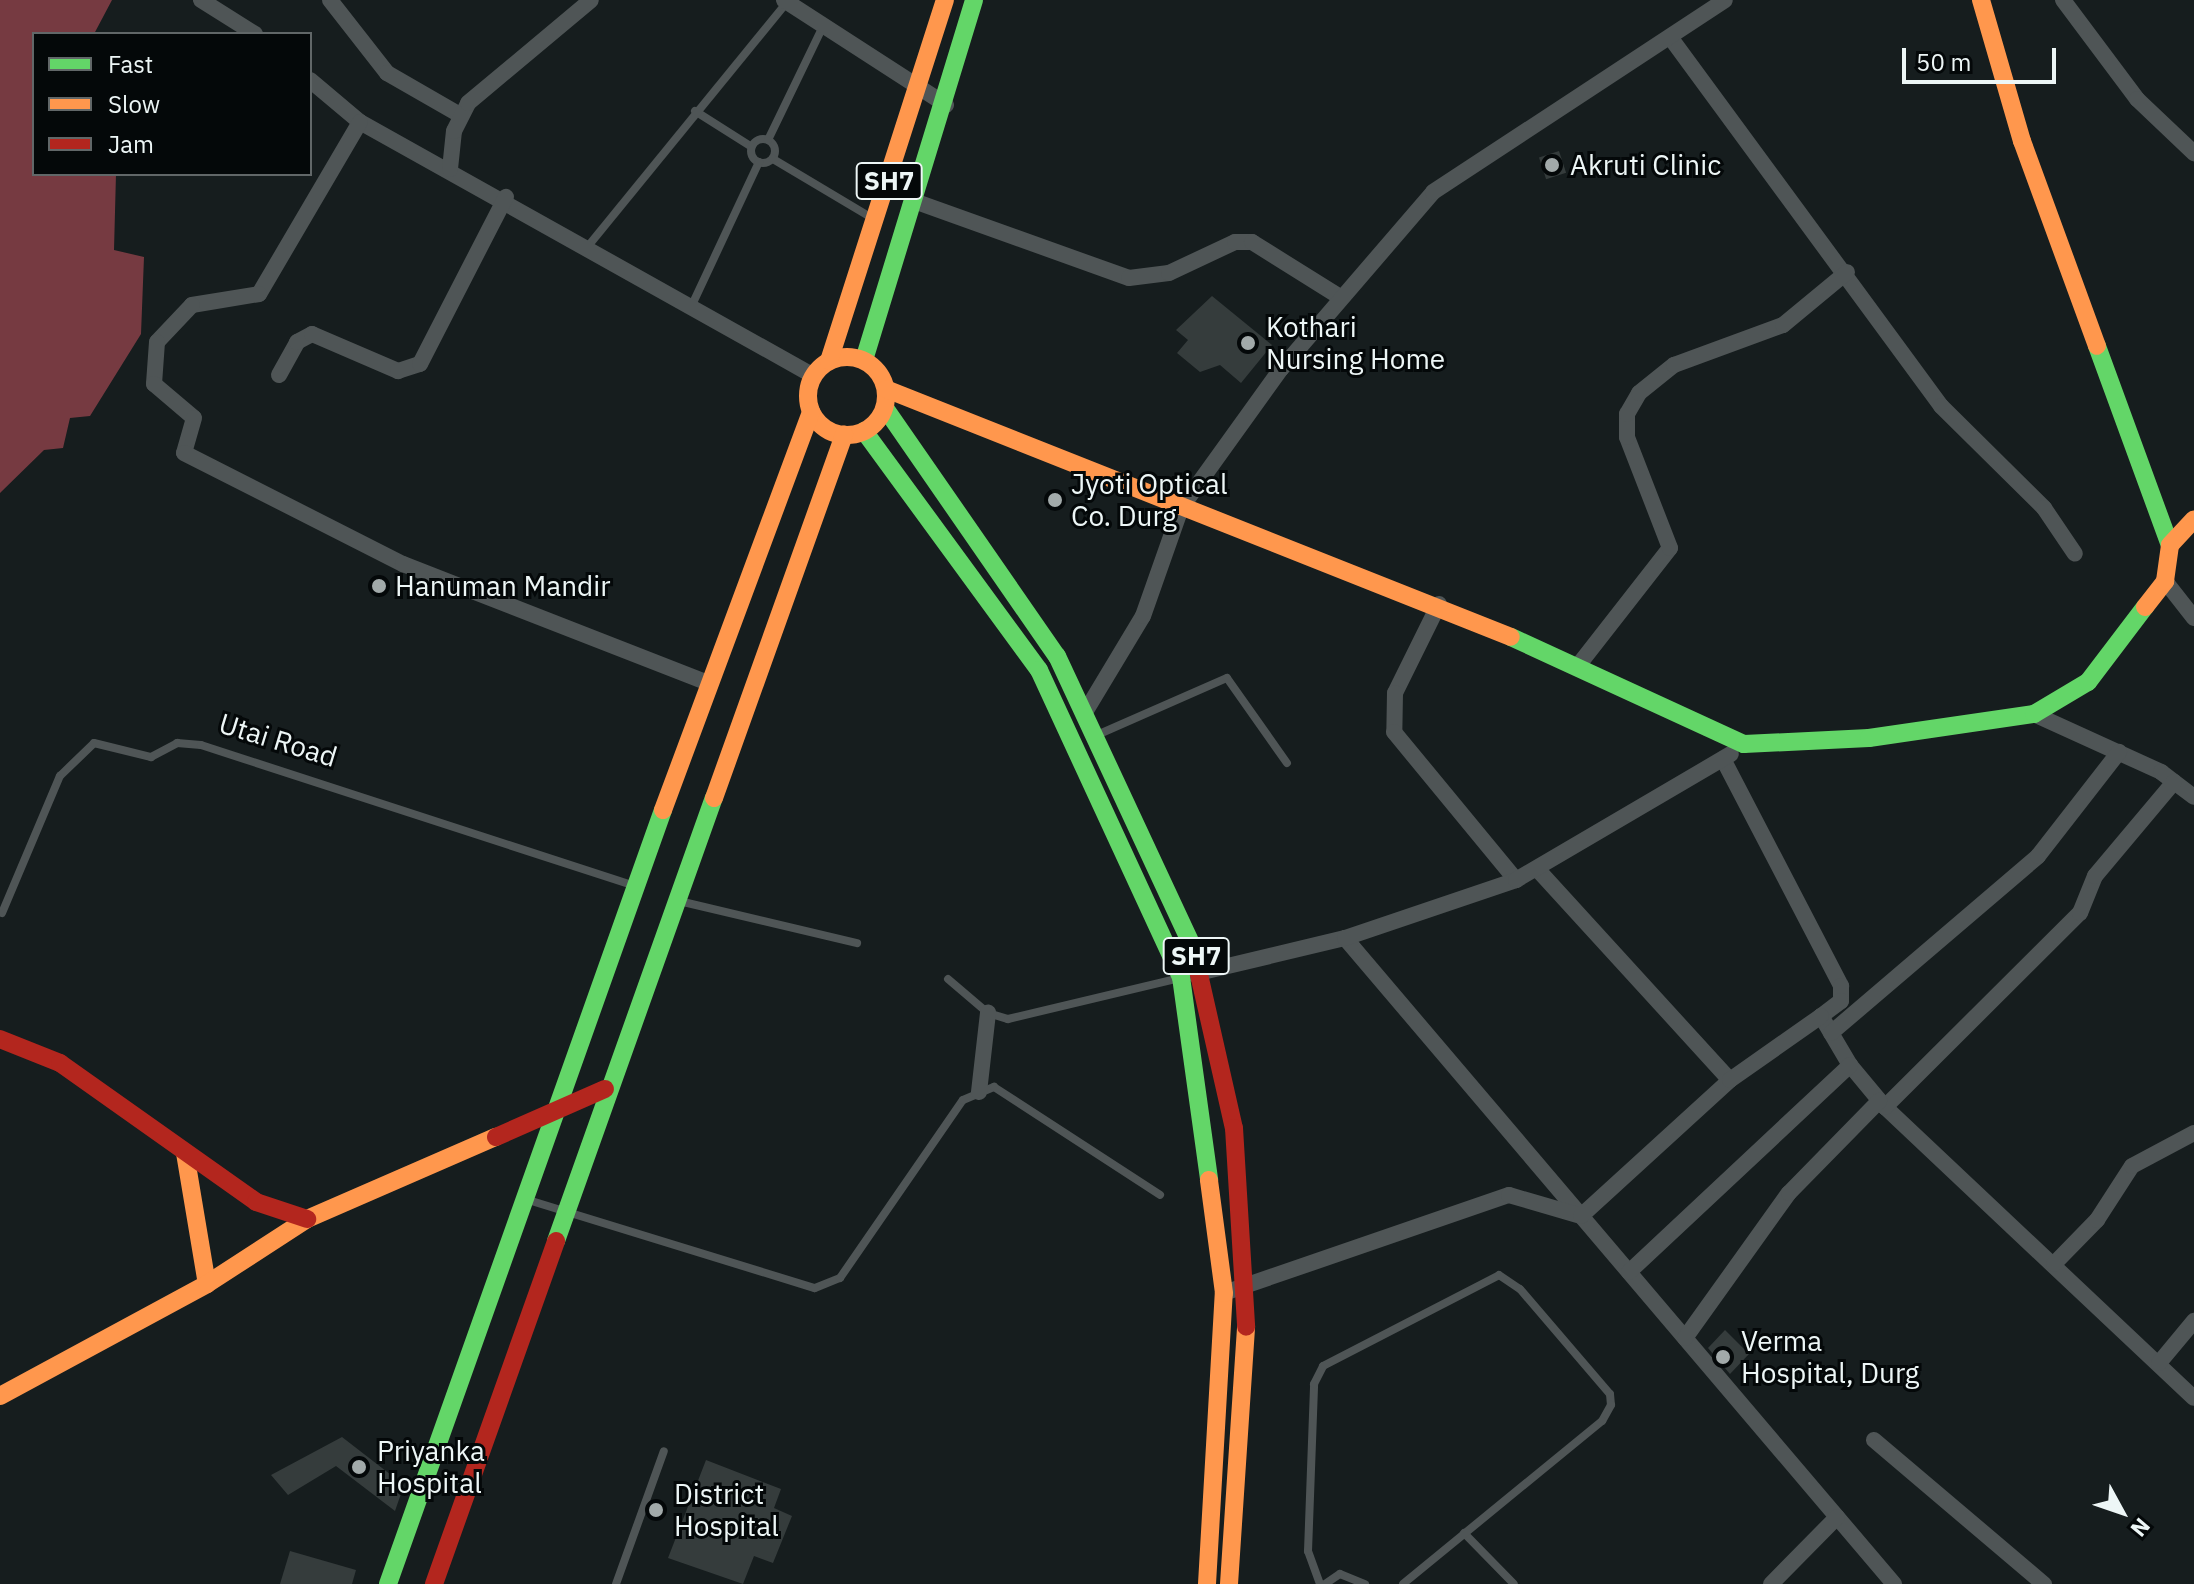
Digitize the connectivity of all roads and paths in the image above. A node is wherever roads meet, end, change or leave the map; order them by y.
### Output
1 (201, 0) edge
2 (330, 0) edge
3 (591, 0) edge
4 (945, 0) edge
5 (974, 0) edge
6 (1725, 0) edge
7 (1981, 0) edge
8 (2063, 0) edge
9 (786, 1) edge
10 (823, 26) junction
11 (252, 32) edge
12 (1670, 37) junction
13 (312, 82) edge
14 (921, 89) junction
15 (946, 105) junction
16 (695, 111) junction
17 (460, 115) junction
18 (360, 122) junction
19 (768, 140) junction
20 (752, 147) junction
21 (2194, 153) edge
22 (773, 159) junction
23 (759, 162) junction
24 (450, 169) junction
25 (506, 197) junction
26 (914, 201) junction
27 (876, 220) junction
28 (589, 245) junction
29 (1847, 272) junction
30 (1340, 297) junction
31 (692, 305) junction
32 (864, 360) junction
33 (829, 361) junction
34 (279, 375) dead end
35 (814, 376) junction
36 (886, 389) junction
37 (885, 408) junction
38 (811, 412) junction
39 (864, 431) junction
40 (844, 435) junction
41 (1181, 508) junction
42 (2194, 519) edge
43 (2170, 545) junction
44 (2075, 554) dead end
45 (2165, 581) junction
46 (1439, 604) junction
47 (2194, 618) edge
48 (1577, 667) junction
49 (710, 684) junction
50 (1084, 714) junction
51 (2034, 714) junction
52 (1095, 736) junction
53 (1744, 744) junction
54 (1075, 745) junction
55 (2119, 752) junction
56 (1723, 759) junction
57 (1287, 763) dead end
58 (2174, 782) junction
59 (2194, 797) edge
60 (1539, 871) junction
61 (1516, 880) junction
62 (633, 885) junction
63 (674, 900) junction
64 (2, 913) dead end
65 (1345, 938) junction
66 (857, 943) dead end
67 (1204, 972) junction
68 (1181, 977) junction
69 (948, 979) dead end
70 (988, 1013) junction
71 (1821, 1016) junction
72 (1831, 1033) junction
73 (0, 1039) edge
74 (1850, 1065) junction
75 (1730, 1080) junction
76 (605, 1089) junction
77 (979, 1092) junction
78 (1882, 1104) junction
79 (548, 1118) junction
80 (2194, 1133) edge
81 (185, 1153) junction
82 (1160, 1195) dead end
83 (519, 1197) junction
84 (562, 1214) junction
85 (1581, 1216) junction
86 (307, 1219) junction
87 (2054, 1264) junction
88 (1629, 1272) junction
89 (207, 1284) junction
90 (1249, 1288) junction
91 (1224, 1293) junction
92 (2194, 1321) edge
93 (1685, 1338) junction
94 (2159, 1363) junction
95 (0, 1396) edge
96 (2194, 1398) edge
97 (1874, 1440) dead end
98 (664, 1451) dead end
99 (1837, 1517) junction
100 (1464, 1533) junction
101 (388, 1584) edge
102 (434, 1584) edge
103 (616, 1584) edge
104 (1207, 1584) edge
105 (1229, 1584) edge
106 (1323, 1584) edge
107 (1365, 1584) edge
108 (1403, 1584) edge
109 (1514, 1584) edge
110 (1771, 1584) edge
111 (1894, 1584) edge
112 (2044, 1584) edge

1 - 11 street
2 - 17 street
3 - 17 street
4 - 14 main road, SH7
5 - 15 main road, SH7
6 - 12 street
7 - 43 main road
8 - 21 street
9 - 10 street
9 - 16 lane
10 - 14 street
10 - 19 lane
12 - 29 street
12 - 30 street
13 - 18 street
14 - 15 street
14 - 27 main road, SH7
15 - 26 main road, SH7
16 - 20 lane
16 - 28 lane
17 - 24 street
18 - 24 street
18 - 49 street
19 - 20 lane
19 - 22 lane
20 - 23 lane
22 - 23 lane
22 - 27 lane
23 - 31 lane
24 - 25 street
25 - 28 street
25 - 34 street
26 - 30 street
26 - 32 main road, SH7
27 - 33 main road, SH7
28 - 31 street
29 - 44 street
29 - 48 street
30 - 41 street
31 - 35 street
32 - 33 main road
32 - 36 main road
33 - 35 main road, SH7
35 - 38 main road
36 - 37 main road
36 - 41 main road
37 - 39 main road
37 - 50 main road, SH7
38 - 40 main road
38 - 49 main road
39 - 40 main road
39 - 54 main road, SH7
40 - 63 main road
41 - 46 main road
41 - 50 street
42 - 43 main road
43 - 45 main road
45 - 47 street
45 - 51 main road
46 - 48 main road
46 - 61 street
48 - 53 main road
49 - 62 main road
50 - 52 main road, SH7
51 - 53 main road
51 - 55 street
52 - 54 lane
52 - 57 lane
52 - 67 main road, SH7
53 - 56 street
54 - 68 main road, SH7
55 - 58 street
55 - 72 street
56 - 60 street
56 - 71 street
58 - 59 street
58 - 78 street
60 - 61 street
60 - 75 street
61 - 65 street
62 - 64 lane, Utai Road
62 - 79 main road
63 - 66 lane
63 - 76 main road
65 - 67 street
65 - 85 street
67 - 68 street
67 - 90 main road, SH7
68 - 70 lane
68 - 91 main road, SH7
69 - 70 lane
70 - 77 street
71 - 72 street
71 - 75 street
72 - 74 street
73 - 81 main road
74 - 78 street
74 - 88 street
75 - 85 street
76 - 79 main road
76 - 84 main road
77 - 82 lane
77 - 84 lane
78 - 87 street
78 - 93 street
79 - 83 main road
79 - 86 main road
80 - 87 street
81 - 86 main road
81 - 89 main road
83 - 84 lane
83 - 101 main road
84 - 102 main road
85 - 88 street
85 - 90 street
86 - 89 main road
87 - 94 street
88 - 93 street
89 - 95 main road
90 - 91 street
90 - 105 main road, SH7
91 - 104 main road, SH7
92 - 94 street
93 - 99 street
94 - 96 street
97 - 112 street
98 - 103 lane
99 - 110 street
99 - 111 street
100 - 106 lane
100 - 108 lane
100 - 109 lane
106 - 107 lane

